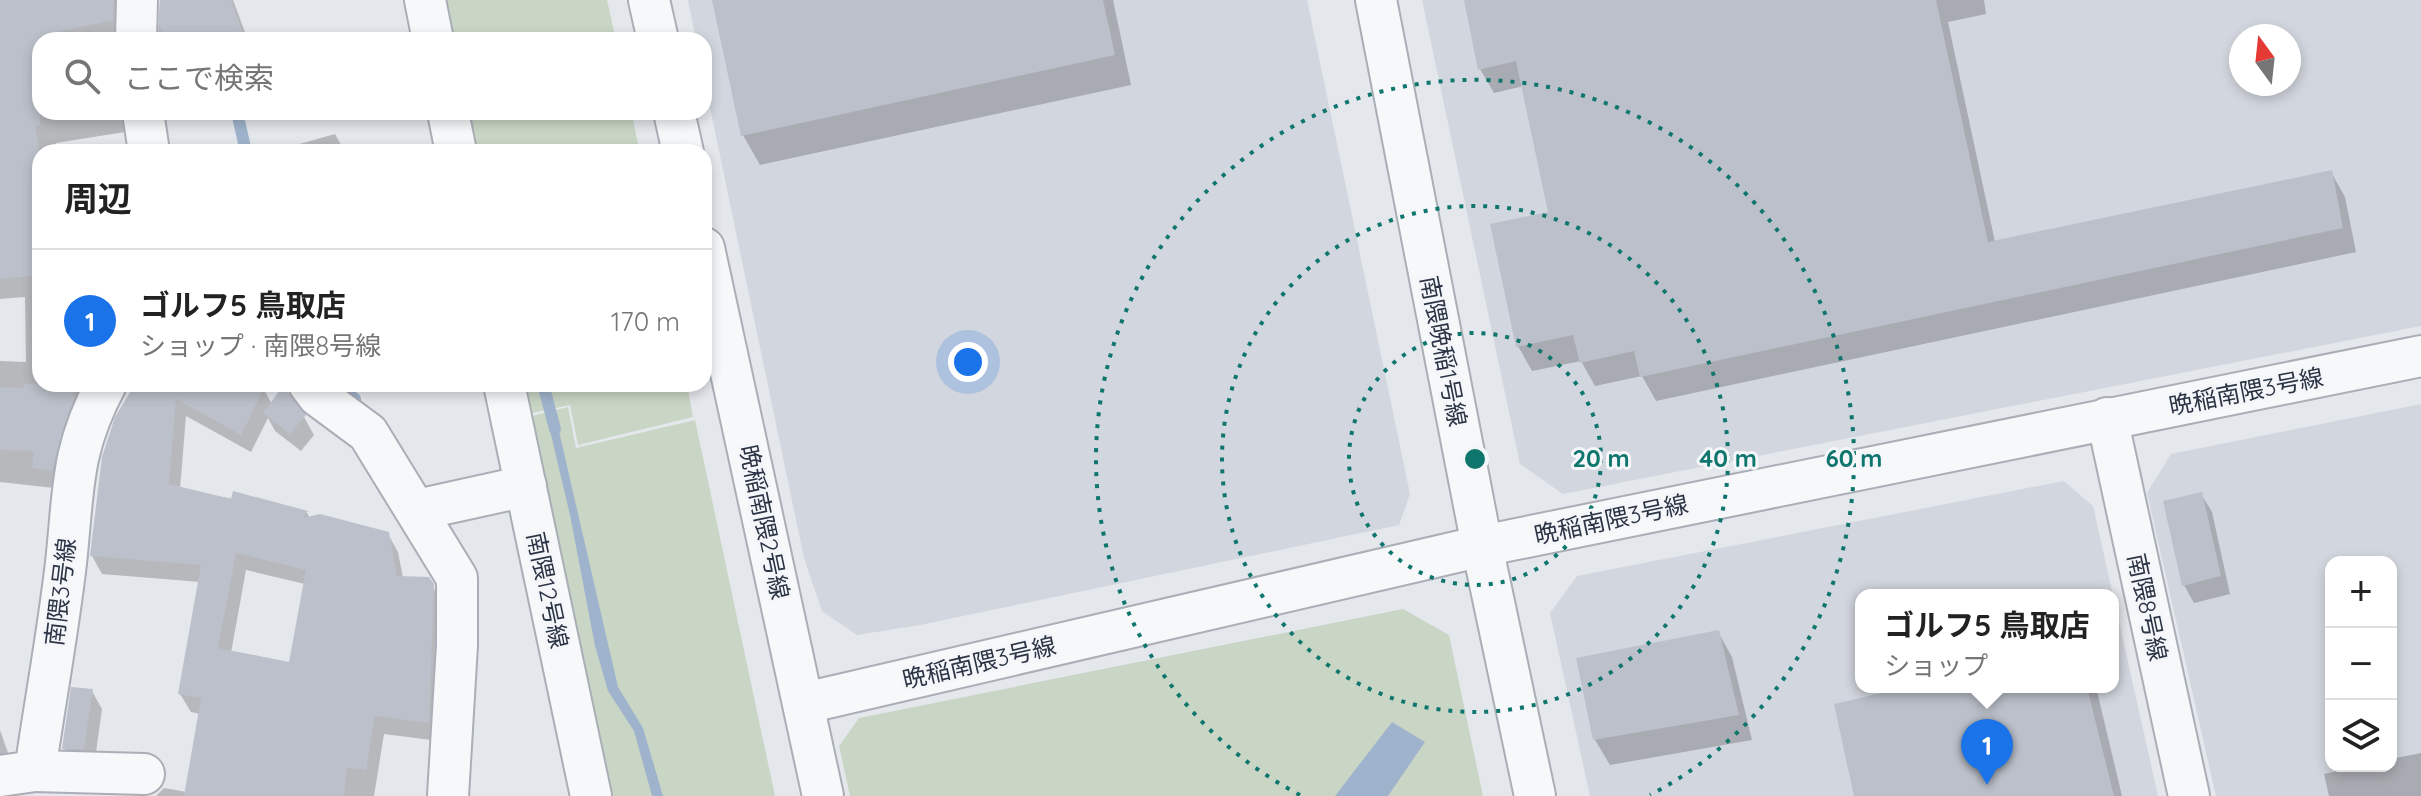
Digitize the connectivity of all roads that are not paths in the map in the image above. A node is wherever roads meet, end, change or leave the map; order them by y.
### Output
1 (137, 0) edge
2 (425, 0) edge
3 (649, 0) edge
4 (1376, 0) edge
5 (136, 32) edge
6 (431, 32) edge
7 (656, 32) edge
8 (144, 120) edge
9 (450, 120) edge
10 (676, 120) edge
11 (148, 144) edge
12 (454, 144) edge
13 (681, 144) edge
14 (712, 284) edge
15 (2421, 356) edge
16 (102, 392) edge
17 (315, 392) edge
18 (506, 392) edge
19 (2107, 418) junction
20 (526, 486) junction
21 (417, 510) junction
22 (1482, 546) junction
23 (805, 703) junction
24 (18, 773) edge
25 (144, 774) dead end
26 (448, 796) edge
27 (591, 796) edge
28 (823, 796) edge
29 (1535, 796) edge
30 (2189, 796) edge

1 - 5 street
2 - 6 street
3 - 7 street
4 - 22 street, 南隈晩稲1号線
8 - 11 street
9 - 12 street
10 - 13 street
14 - 23 street, 晩稲南隈2号線
15 - 19 street, 晩稲南隈3号線
16 - 24 street, 南隈3号線
17 - 21 street
18 - 20 street, 南隈12号線
19 - 22 street, 晩稲南隈3号線
19 - 30 street, 南隈8号線
20 - 21 street
20 - 27 street, 南隈12号線
21 - 26 street
22 - 23 street, 晩稲南隈3号線
22 - 29 street, 南隈晩稲1号線
23 - 28 street, 晩稲南隈2号線
24 - 25 street

